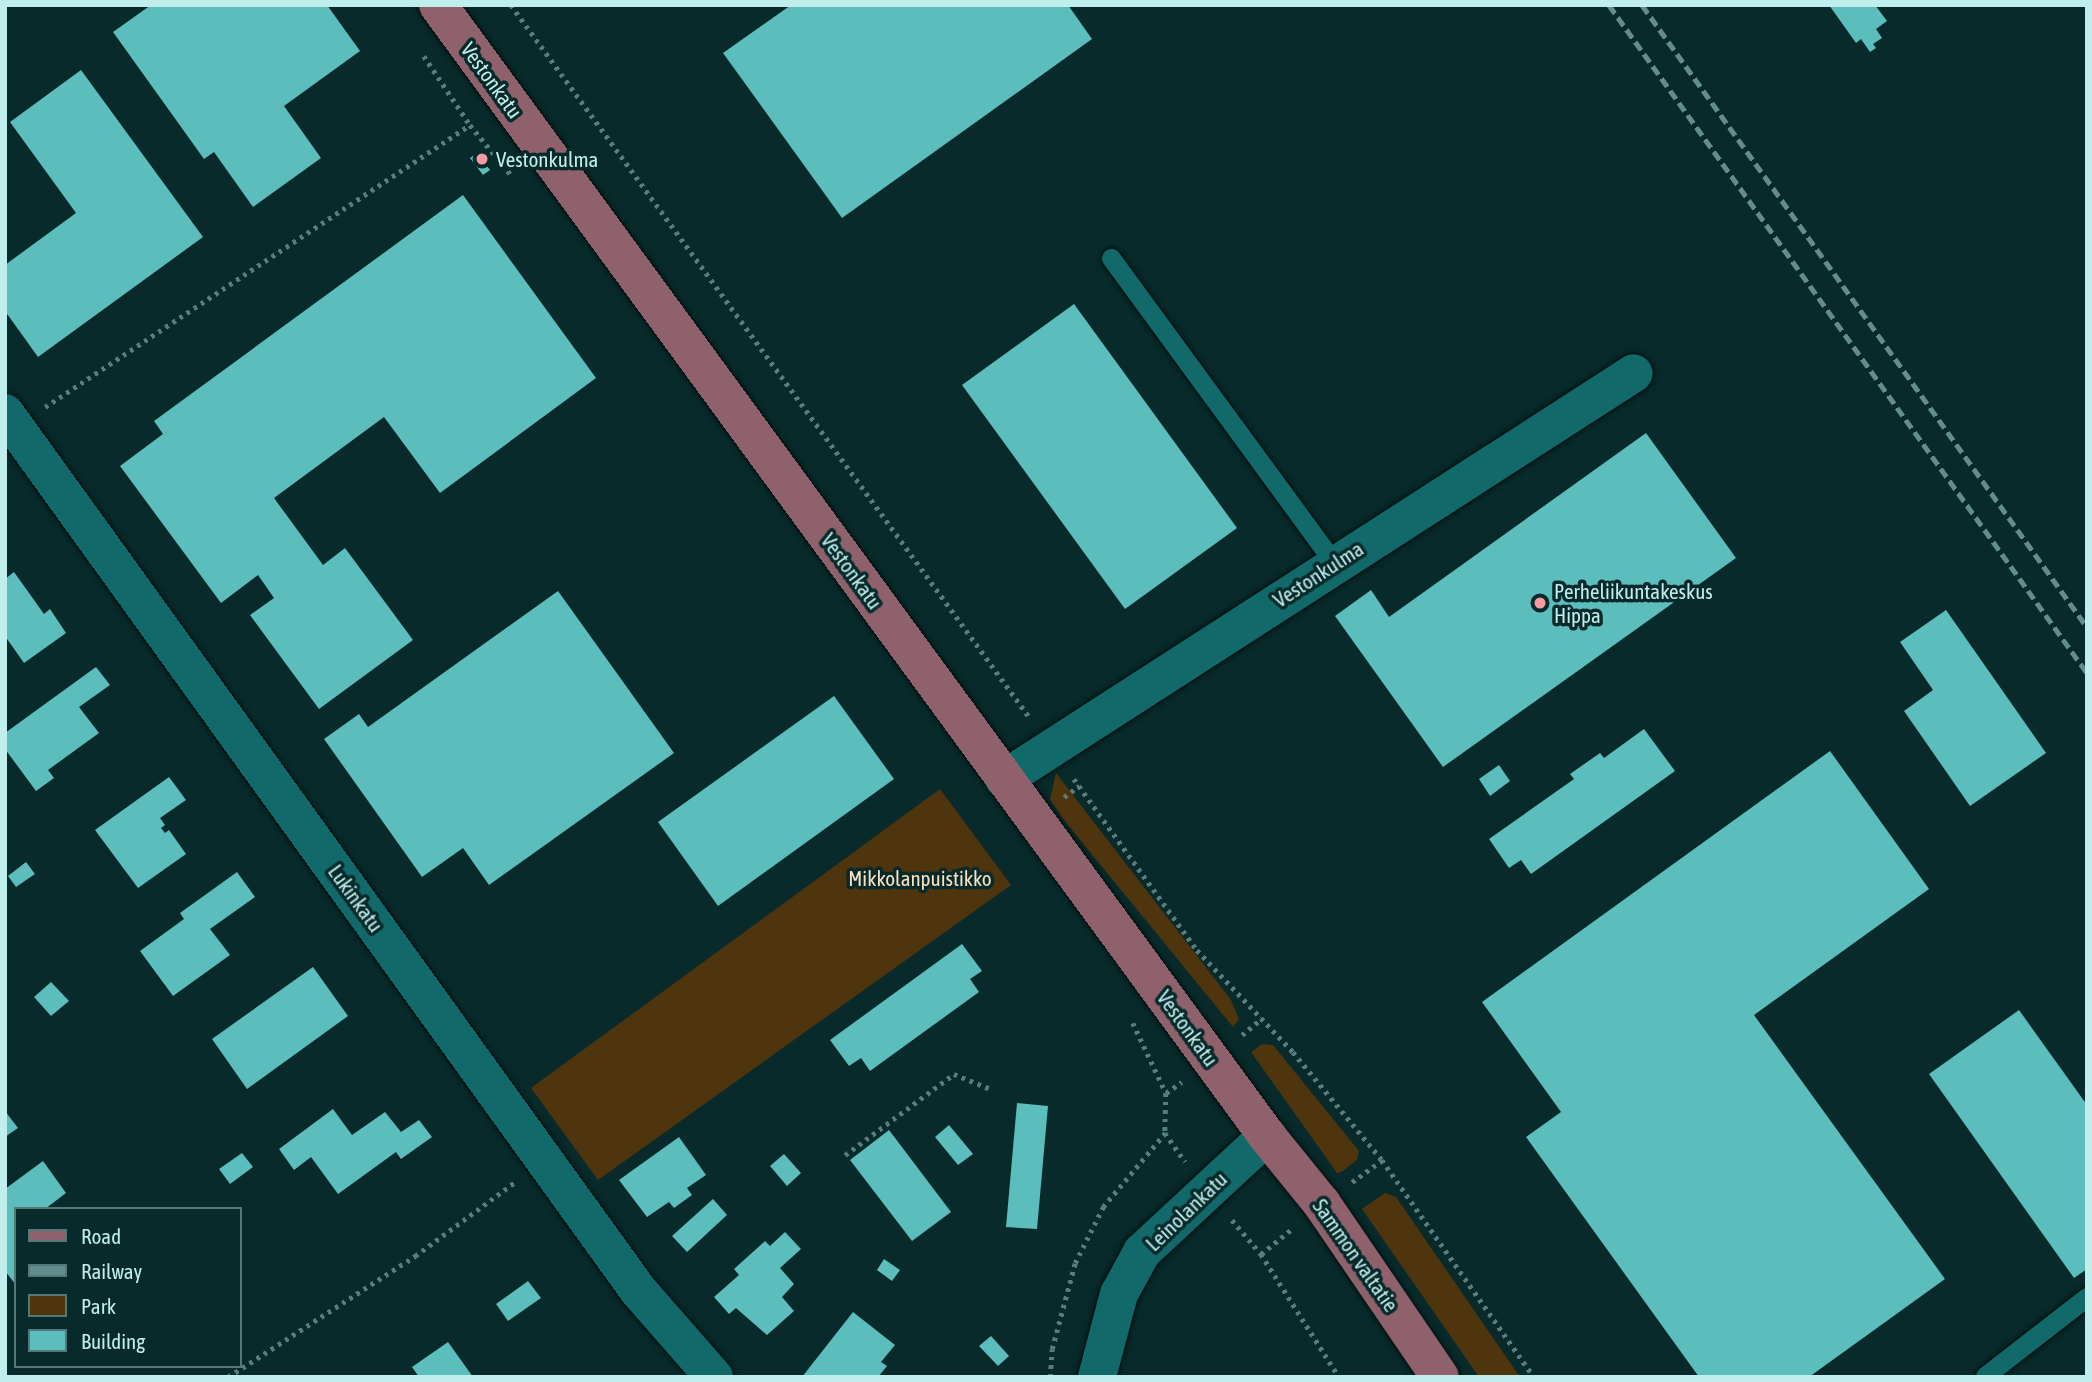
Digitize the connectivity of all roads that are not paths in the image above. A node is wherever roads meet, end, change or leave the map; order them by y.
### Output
1 (438, 5) edge
2 (1111, 258) dead end
3 (1634, 373) dead end
4 (10, 420) edge
5 (1334, 564) junction
6 (1004, 779) junction
7 (1267, 1136) junction
8 (2087, 1297) edge
9 (1985, 1376) edge
10 (715, 1377) edge
11 (1097, 1377) edge
12 (1440, 1377) edge

1 - 6 main road, Vestonkatu
2 - 5 lane
3 - 5 street, Vestonkulma
4 - 10 street, Lukinkatu
5 - 6 street, Vestonkulma
6 - 7 main road, Vestonkatu
7 - 11 street, Leinolankatu
7 - 12 main road, Sammon valtatie
8 - 9 lane

